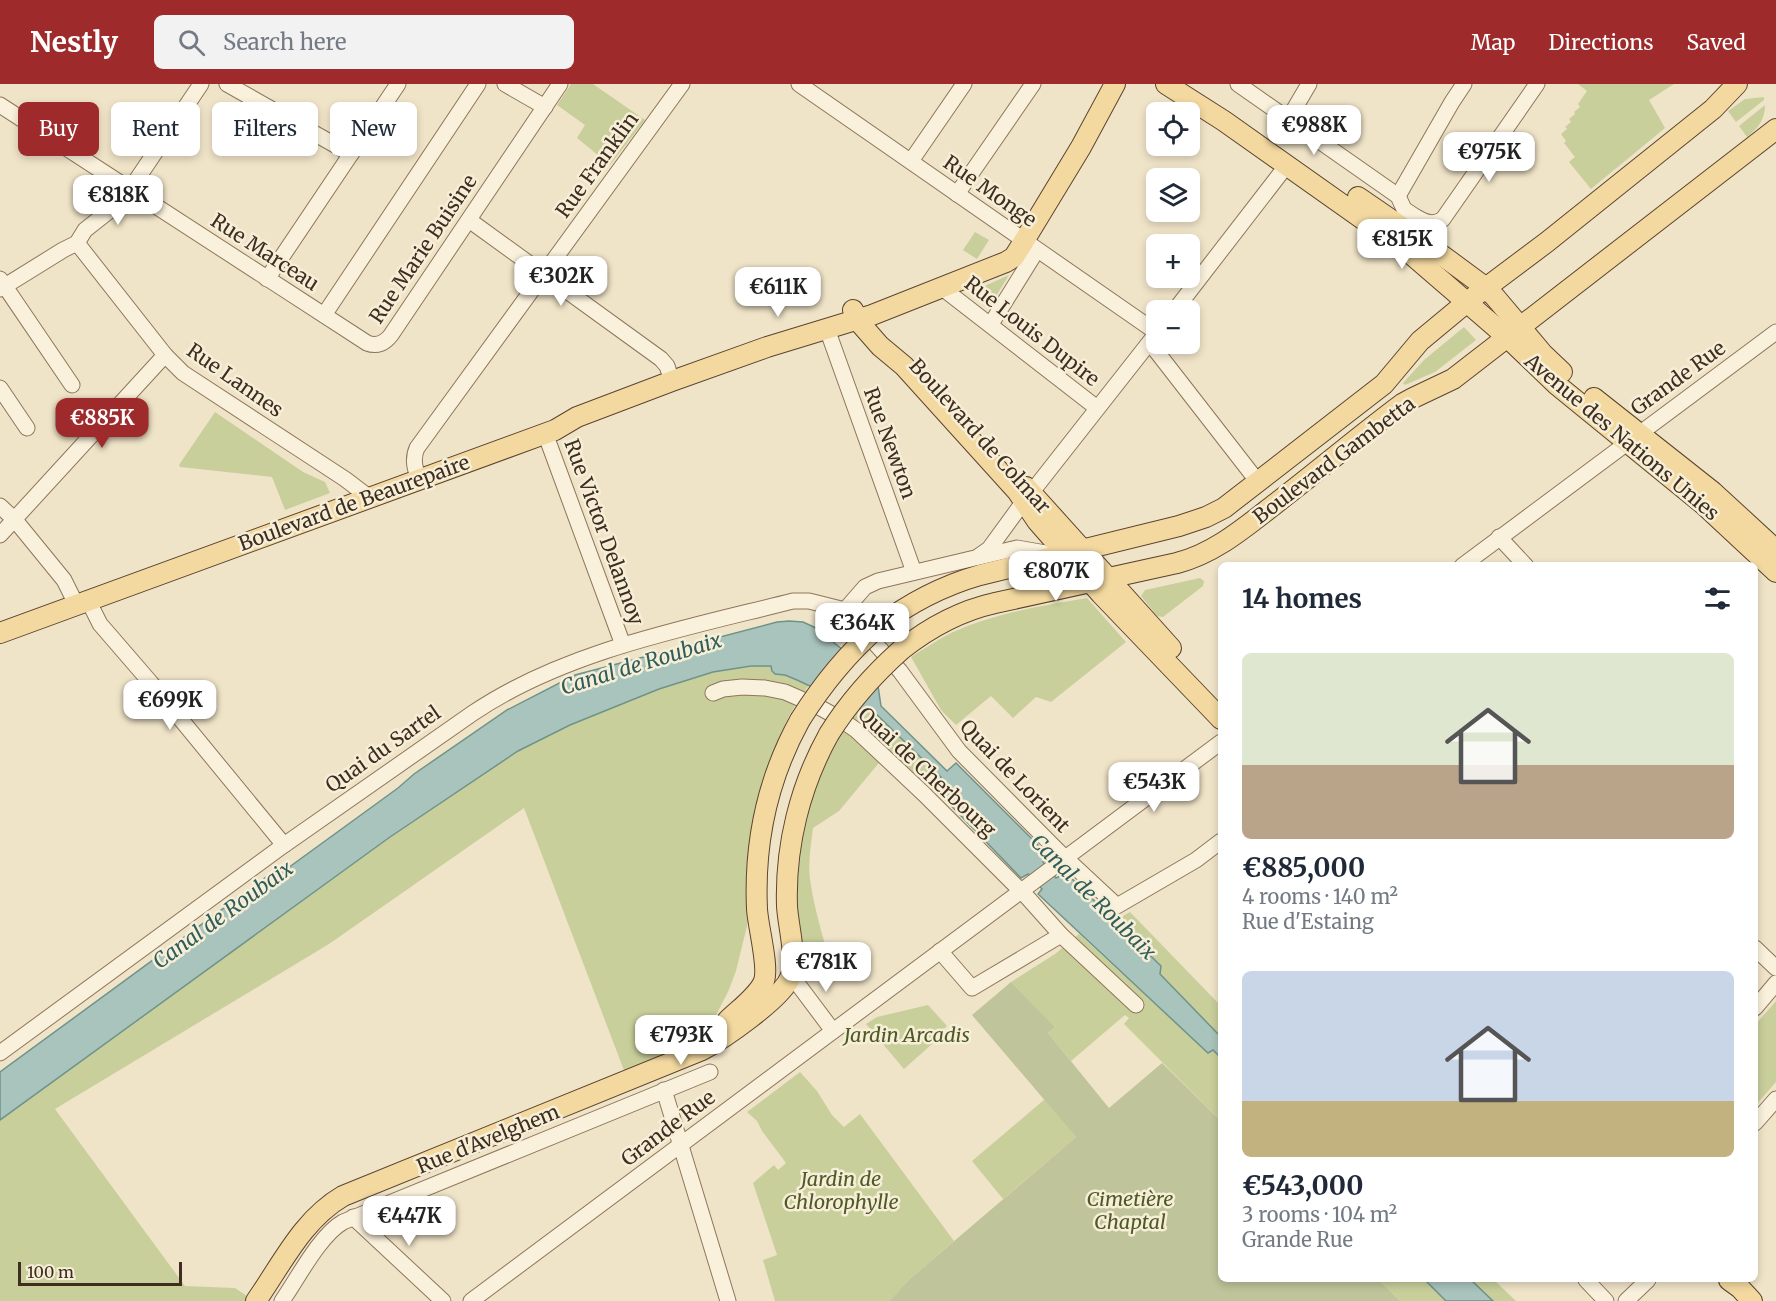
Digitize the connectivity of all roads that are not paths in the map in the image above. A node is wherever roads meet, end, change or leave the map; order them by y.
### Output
1 (201, 84) edge
2 (227, 84) edge
3 (398, 84) edge
4 (478, 84) edge
5 (506, 84) edge
6 (560, 84) edge
7 (682, 84) edge
8 (799, 84) edge
9 (964, 84) edge
10 (1032, 84) edge
11 (1115, 84) edge
12 (1128, 84) edge
13 (1166, 84) edge
14 (1193, 84) edge
15 (1238, 84) edge
16 (1309, 84) edge
17 (1464, 84) edge
18 (1537, 84) edge
19 (1737, 84) edge
20 (816, 89) edge
21 (1256, 89) edge
22 (386, 102) edge
23 (0, 105) edge
24 (545, 107) junction
25 (1289, 118) junction
26 (1776, 129) edge
27 (330, 142) edge
28 (1081, 147) junction
29 (350, 156) edge
30 (910, 161) junction
31 (1287, 165) junction
32 (131, 191) junction
33 (957, 194) junction
34 (1398, 196) junction
35 (469, 220) junction
36 (1411, 224) junction
37 (77, 243) junction
38 (1031, 246) junction
39 (544, 274) junction
40 (267, 279) junction
41 (2, 285) edge
42 (941, 287) junction
43 (1485, 287) junction
44 (1183, 300) edge
45 (1467, 302) junction
46 (862, 313) junction
47 (324, 315) junction
48 (991, 324) junction
49 (827, 329) junction
50 (1146, 331) edge
51 (1514, 332) junction
52 (1776, 332) edge
53 (377, 345) joint
54 (1146, 347) edge
55 (1166, 354) edge
56 (165, 356) junction
57 (706, 369) junction
58 (672, 381) junction
59 (72, 385) dead end
60 (0, 388) edge
61 (1097, 408) junction
62 (27, 428) dead end
63 (545, 433) junction
64 (1632, 438) junction
65 (419, 480) junction
66 (1258, 483) junction
67 (1027, 497) junction
68 (370, 498) junction
69 (0, 506) edge
70 (15, 520) junction
71 (0, 535) edge
72 (1500, 537) junction
73 (980, 556) junction
74 (1467, 562) edge
75 (1522, 562) edge
76 (1768, 563) edge
77 (1084, 564) junction
78 (914, 572) junction
79 (82, 602) junction
80 (845, 610) junction
81 (0, 633) edge
82 (623, 645) junction
83 (713, 693) dead end
84 (1218, 701) edge
85 (1218, 716) edge
86 (1218, 744) edge
87 (1218, 843) edge
88 (284, 845) junction
89 (1066, 858) junction
90 (1021, 891) junction
91 (1061, 935) junction
92 (940, 951) junction
93 (1758, 951) edge
94 (1776, 968) edge
95 (791, 975) junction
96 (1776, 983) edge
97 (1758, 1004) edge
98 (1136, 1005) dead end
99 (833, 1031) junction
100 (0, 1053) edge
101 (680, 1059) junction
102 (710, 1072) dead end
103 (664, 1090) junction
104 (1776, 1099) edge
105 (1758, 1120) edge
106 (681, 1145) junction
107 (353, 1217) junction
108 (1588, 1282) edge
109 (1645, 1282) edge
110 (258, 1298) edge
111 (282, 1301) edge
112 (443, 1301) edge
113 (471, 1301) edge
114 (728, 1301) edge
115 (1606, 1301) edge
116 (1626, 1301) edge

1 - 32 street
2 - 27 street
3 - 22 street
4 - 47 street
5 - 24 street
6 - 24 street, Rue Marie Buisine
7 - 39 street, Rue Franklin
8 - 20 street, Rue Monge
9 - 30 street
10 - 33 street
11 - 28 main road
12 - 28 main road
13 - 31 main road, Avenue des Nations Unies
14 - 36 main road
15 - 21 street
16 - 25 street
17 - 34 street
18 - 36 street
19 - 43 main road, Boulevard Gambetta
20 - 30 street, Rue Monge
21 - 25 street
23 - 32 street, Rue Marceau
24 - 35 street, Rue Marie Buisine
25 - 34 street
26 - 51 main road, Boulevard Gambetta
28 - 38 main road, Boulevard de Beaurepaire
29 - 40 street
30 - 33 street, Rue Monge
31 - 44 street
31 - 45 main road, Avenue des Nations Unies
32 - 37 street
32 - 40 street, Rue Marceau
33 - 38 street, Rue Monge
34 - 36 street
35 - 39 street
35 - 53 street, Rue Marie Buisine
36 - 43 main road
37 - 41 street
37 - 56 street, Rue Lannes
38 - 42 main road, Boulevard de Beaurepaire
38 - 48 street
38 - 50 street, Rue Monge
39 - 58 street
39 - 65 street, Rue Franklin
40 - 47 street, Rue Marceau
41 - 59 street
42 - 46 main road, Boulevard de Beaurepaire
42 - 48 street, Rue Louis Dupire
43 - 45 main road, Boulevard Gambetta
43 - 51 main road
45 - 51 main road, Avenue des Nations Unies
45 - 66 main road, Boulevard Gambetta
46 - 49 main road, Boulevard de Beaurepaire
46 - 57 main road, Boulevard de Beaurepaire
46 - 67 main road, Boulevard de Colmar
47 - 53 street, Rue Marceau
48 - 61 street, Rue Louis Dupire
49 - 57 main road, Boulevard de Beaurepaire
49 - 78 street, Rue Newton
51 - 64 main road, Avenue des Nations Unies
51 - 77 main road, Boulevard Gambetta
52 - 64 street, Grande Rue
54 - 61 street
55 - 66 street, Rue Monge
56 - 68 street, Rue Lannes
56 - 70 street
57 - 58 main road, Boulevard de Beaurepaire
58 - 63 main road, Boulevard de Beaurepaire
60 - 62 street
61 - 67 street
63 - 65 main road, Boulevard de Beaurepaire
63 - 82 street, Rue Victor Delannoy
64 - 72 street, Grande Rue
64 - 76 main road, Avenue des Nations Unies
65 - 68 main road, Boulevard de Beaurepaire
66 - 77 main road, Boulevard Gambetta
67 - 73 street
67 - 77 main road, Boulevard de Colmar
68 - 79 main road, Boulevard de Beaurepaire
69 - 70 street
70 - 71 street
70 - 79 street
72 - 74 street, Grande Rue
72 - 75 street
73 - 77 street, Boulevard Gambetta
73 - 78 street, Boulevard Gambetta
77 - 84 main road
77 - 85 main road
77 - 95 main road, Boulevard Gambetta, bridge
77 - 101 main road, Boulevard Gambetta, bridge
78 - 80 street, Boulevard Gambetta
79 - 81 main road, Boulevard de Beaurepaire
79 - 88 street
80 - 82 street, Quai du Sartel
80 - 89 street, Quai de Lorient
82 - 88 street, Quai du Sartel
83 - 90 street, Quai de Cherbourg
86 - 89 street
87 - 89 street, Quai de Lorient
88 - 100 street, Quai du Sartel
89 - 90 street, Grande Rue
90 - 91 street, Quai de Cherbourg
90 - 92 street, Grande Rue
91 - 92 street
91 - 98 street, Quai de Cherbourg
92 - 99 street, Grande Rue
93 - 94 street
95 - 99 street
95 - 101 main road
96 - 97 street
99 - 106 street, Grande Rue
101 - 110 main road
102 - 103 street, Rue d'Avelghem
103 - 106 street
103 - 107 street, Rue d'Avelghem
104 - 105 street
106 - 113 street, Grande Rue
106 - 114 street
107 - 111 street, Rue d'Avelghem
107 - 112 street
108 - 115 street
109 - 116 street

